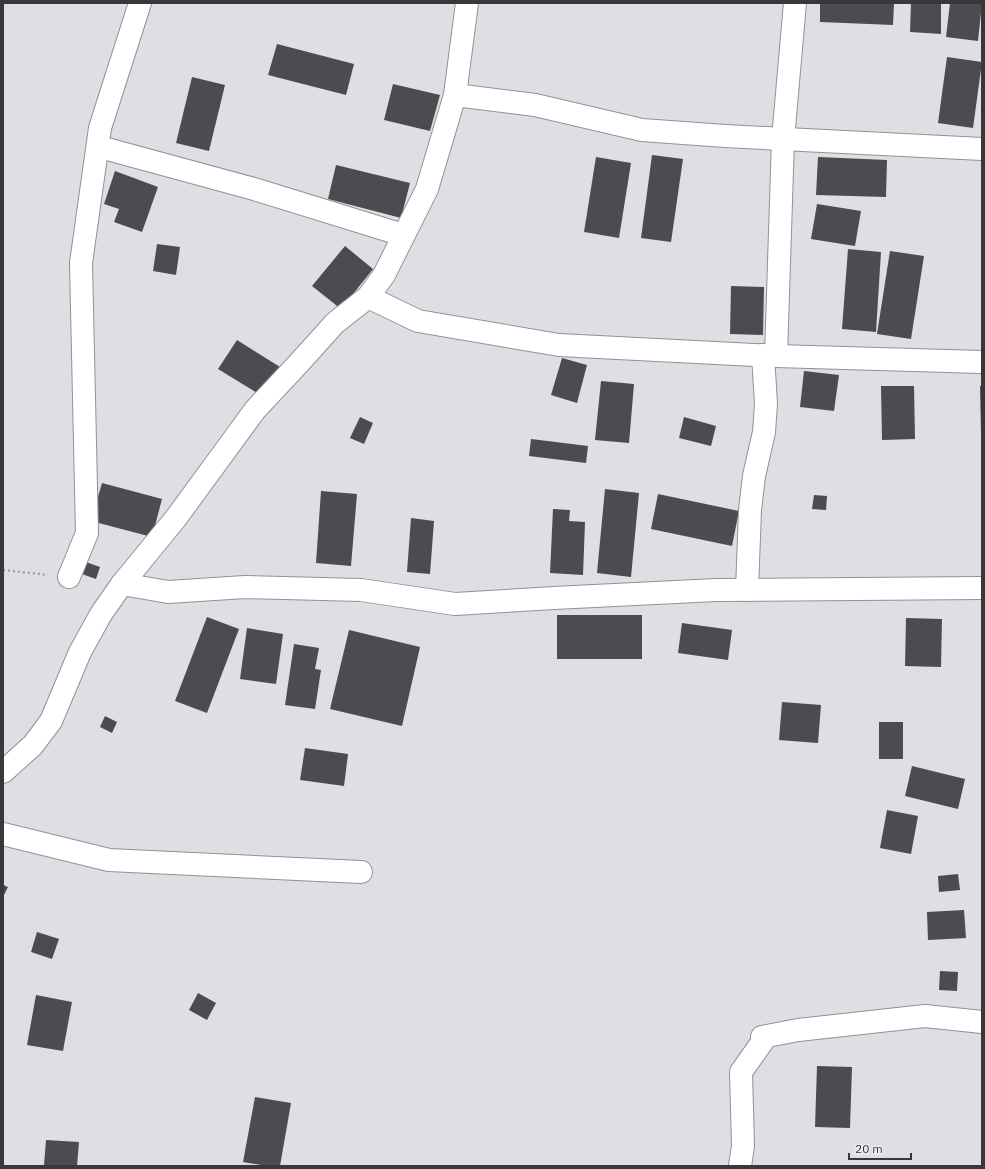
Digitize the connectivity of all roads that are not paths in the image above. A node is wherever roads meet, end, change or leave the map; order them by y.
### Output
1 (140, 3) edge
2 (468, 3) edge
3 (795, 3) edge
4 (455, 95) junction
5 (783, 139) junction
6 (107, 149) dead end
7 (982, 149) edge
8 (403, 236) junction
9 (368, 297) junction
10 (769, 355) junction
11 (982, 362) edge
12 (69, 578) dead end
13 (122, 584) junction
14 (982, 588) edge
15 (747, 590) junction
16 (3, 772) edge
17 (3, 834) edge
18 (361, 872) dead end
19 (982, 1022) edge
20 (740, 1166) edge

1 - 12 street
2 - 4 street
3 - 5 street
4 - 5 street
4 - 8 street
5 - 7 street
5 - 10 street
6 - 8 street
8 - 9 street
9 - 10 street
9 - 13 street
10 - 11 street
10 - 15 street
13 - 15 street
13 - 16 street
14 - 15 street
17 - 18 street
19 - 20 street

